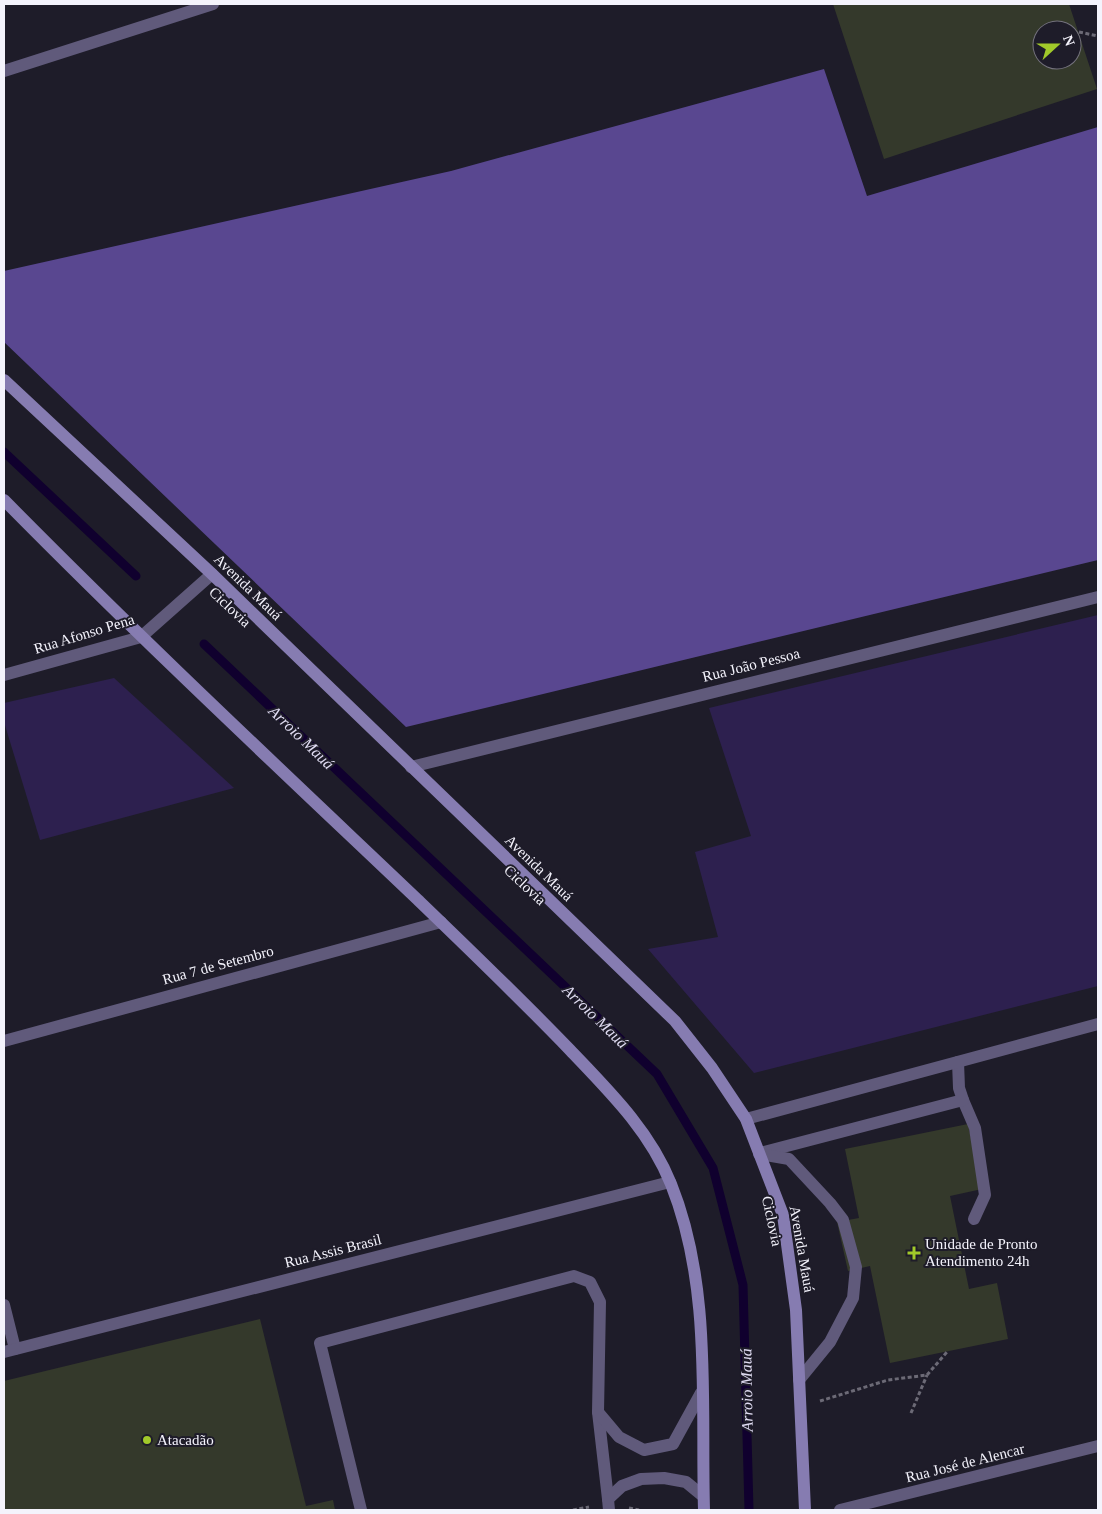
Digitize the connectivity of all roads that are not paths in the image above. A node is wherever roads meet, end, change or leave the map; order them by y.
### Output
1 (213, 4) edge
2 (4, 71) edge
3 (4, 380) edge
4 (4, 500) edge
5 (212, 574) junction
6 (1098, 597) edge
7 (141, 637) junction
8 (4, 674) edge
9 (411, 767) junction
10 (441, 922) junction
11 (1092, 1025) edge
12 (4, 1041) edge
13 (958, 1062) junction
14 (963, 1100) junction
15 (746, 1119) junction
16 (759, 1154) junction
17 (670, 1182) junction
18 (974, 1219) dead end
19 (4, 1305) edge
20 (9, 1351) edge
21 (799, 1380) junction
22 (701, 1393) junction
23 (598, 1412) junction
24 (1098, 1446) edge
25 (703, 1496) junction
26 (609, 1505) edge
27 (361, 1510) edge
28 (704, 1510) edge
29 (804, 1510) edge
30 (840, 1510) edge

1 - 2 street
3 - 5 main road, Avenida Mauá
4 - 7 main road
5 - 7 street, Rua Afonso Pena
5 - 9 main road, Avenida Mauá
6 - 9 street, Rua João Pessoa
7 - 8 street, Rua Afonso Pena
7 - 10 main road
9 - 15 main road, Avenida Mauá
10 - 12 street, Rua 7 de Setembro
10 - 17 main road
11 - 13 street
13 - 14 street
13 - 15 street
14 - 16 street
14 - 18 street
15 - 16 main road, Avenida Mauá
16 - 21 main road, Avenida Mauá
16 - 21 street
17 - 20 street, Rua Assis Brasil
17 - 22 main road
19 - 20 street
21 - 29 main road, Avenida Mauá
22 - 23 street
22 - 25 main road
23 - 26 street
23 - 27 street
24 - 30 street, Rua José de Alencar
25 - 26 street
25 - 28 main road

